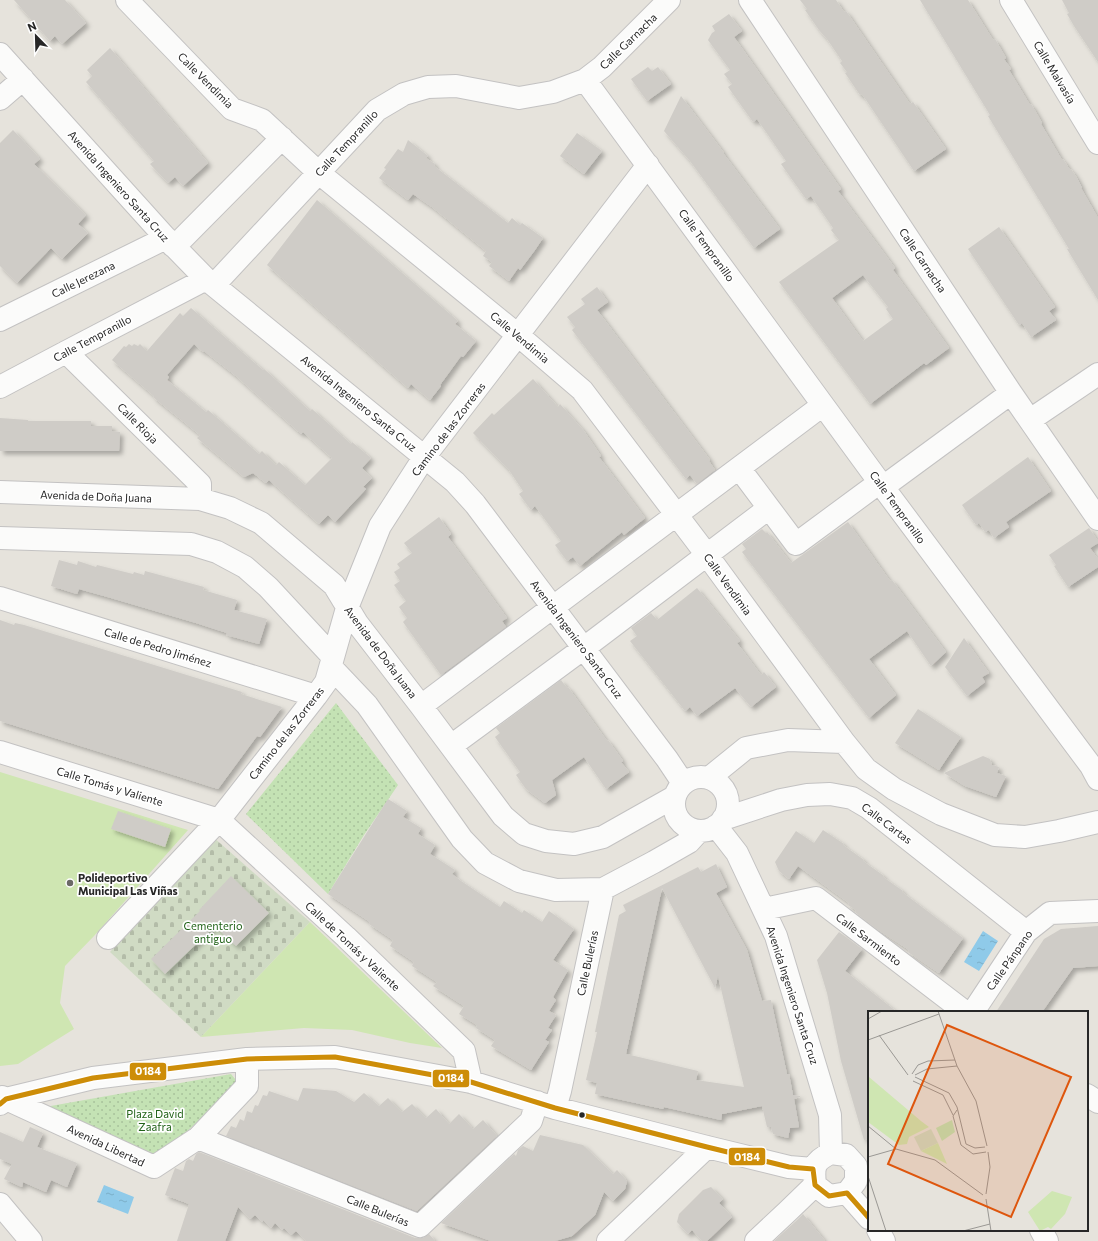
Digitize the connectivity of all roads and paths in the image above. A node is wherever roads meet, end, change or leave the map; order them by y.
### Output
1 (127, 0) edge
2 (669, 0) edge
3 (750, 0) edge
4 (1011, 0) edge
5 (0, 54) edge
6 (23, 79) junction
7 (584, 80) junction
8 (0, 99) edge
9 (282, 138) junction
10 (1098, 143) edge
11 (648, 166) junction
12 (319, 173) junction
13 (170, 242) junction
14 (210, 282) junction
15 (0, 320) edge
16 (519, 336) junction
17 (66, 352) junction
18 (1098, 374) edge
19 (0, 387) edge
20 (1011, 393) junction
21 (824, 405) junction
22 (1030, 420) junction
23 (425, 456) junction
24 (739, 468) junction
25 (882, 484) junction
26 (0, 492) edge
27 (200, 499) junction
28 (769, 508) junction
29 (676, 514) junction
30 (1098, 519) edge
31 (0, 538) edge
32 (707, 555) junction
33 (0, 598) edge
34 (347, 608) junction
35 (553, 608) junction
36 (584, 648) junction
37 (332, 662) junction
38 (316, 696) junction
39 (421, 706) junction
40 (844, 742) junction
41 (451, 746) junction
42 (0, 752) edge
43 (710, 778) junction
44 (1098, 779) edge
45 (679, 790) junction
46 (1098, 822) edge
47 (713, 826) junction
48 (212, 827) junction
49 (603, 889) junction
50 (764, 909) junction
51 (1098, 911) edge
52 (1026, 932) junction
53 (108, 938) dead end
54 (964, 1011) edge
55 (974, 1011) edge
56 (247, 1059) junction
57 (471, 1082) junction
58 (1088, 1096) edge
59 (2, 1100) edge
60 (1098, 1102) edge
61 (546, 1105) junction
62 (198, 1138) junction
63 (707, 1147) junction
64 (831, 1153) junction
65 (814, 1177) junction
66 (847, 1193) junction
67 (0, 1204) edge
68 (868, 1217) edge
69 (879, 1231) edge
70 (1042, 1231) edge
71 (31, 1241) edge
72 (608, 1241) edge
73 (756, 1241) edge
74 (884, 1241) edge
75 (1047, 1241) edge

1 - 9 street, Calle Vendimia
2 - 7 street, Calle Garnacha
3 - 20 street, Calle Garnacha
4 - 10 street, Calle Malvasía
5 - 6 street, Avenida Ingeniero Santa Cruz
6 - 8 street
6 - 13 street, Avenida Ingeniero Santa Cruz
7 - 11 street, Calle Tempranillo
7 - 12 street, Calle Tempranillo
9 - 12 street, Calle Vendimia
9 - 13 street, Calle Jerezana
11 - 16 street, Camino de las Zorreras
11 - 21 street, Calle Tempranillo
12 - 14 street, Calle Tempranillo
12 - 16 street, Calle Vendimia
13 - 14 street, Avenida Ingeniero Santa Cruz
13 - 15 street, Calle Jerezana
14 - 17 street, Calle Tempranillo
14 - 23 street, Avenida Ingeniero Santa Cruz
16 - 23 street, Camino de las Zorreras
16 - 29 street, Calle Vendimia
17 - 19 street, Calle Tempranillo
17 - 27 street, Calle Rioja
18 - 22 street
20 - 22 street, Calle Garnacha
20 - 25 street
21 - 24 street
21 - 25 street, Calle Tempranillo
22 - 30 street, Calle Garnacha
23 - 34 street, Camino de las Zorreras
23 - 35 street, Avenida Ingeniero Santa Cruz
24 - 28 street
24 - 29 street
25 - 28 street
25 - 44 street, Calle Tempranillo
26 - 27 street, Avenida de Doña Juana
27 - 34 street, Avenida de Doña Juana
28 - 32 street
29 - 32 street, Calle Vendimia
29 - 35 street
31 - 37 street
32 - 36 street
32 - 40 street, Calle Vendimia
33 - 38 street, Calle de Pedro Jiménez
34 - 37 street, Camino de las Zorreras
34 - 39 street, Avenida de Doña Juana
35 - 36 street, Avenida Ingeniero Santa Cruz
35 - 39 street
36 - 41 street
36 - 45 street, Avenida Ingeniero Santa Cruz
37 - 38 street, Camino de las Zorreras
37 - 49 street
38 - 48 street, Camino de las Zorreras
39 - 41 street, Avenida de Doña Juana
40 - 43 street
40 - 46 street, Calle Vendimia
41 - 45 street, Avenida de Doña Juana
42 - 48 street, Calle Tomás y Valiente
43 - 45 street
43 - 47 street
45 - 47 street
47 - 49 street
47 - 50 street, Avenida Ingeniero Santa Cruz
47 - 52 street, Calle Cartas
48 - 53 street, Camino de las Zorreras
48 - 57 street, Calle de Tomás y Valiente
49 - 61 street, Calle Bulerías
50 - 54 street, Calle Sarmiento
50 - 64 street, Avenida Ingeniero Santa Cruz
51 - 52 street, Calle Pánpano
52 - 55 street, Calle Pánpano
56 - 57 street, Avenida Libertad
56 - 59 street, Avenida Libertad
56 - 62 street, Avenida Libertad
57 - 61 street, Avenida Libertad
58 - 60 street
59 - 62 street, Avenida Libertad
61 - 62 street, Calle Bulerías
61 - 63 street, Avenida Libertad
63 - 65 street, Avenida Libertad
63 - 72 street
64 - 65 street
64 - 66 street
65 - 66 street
65 - 73 street
66 - 68 street
67 - 71 street
69 - 74 street
70 - 75 street

